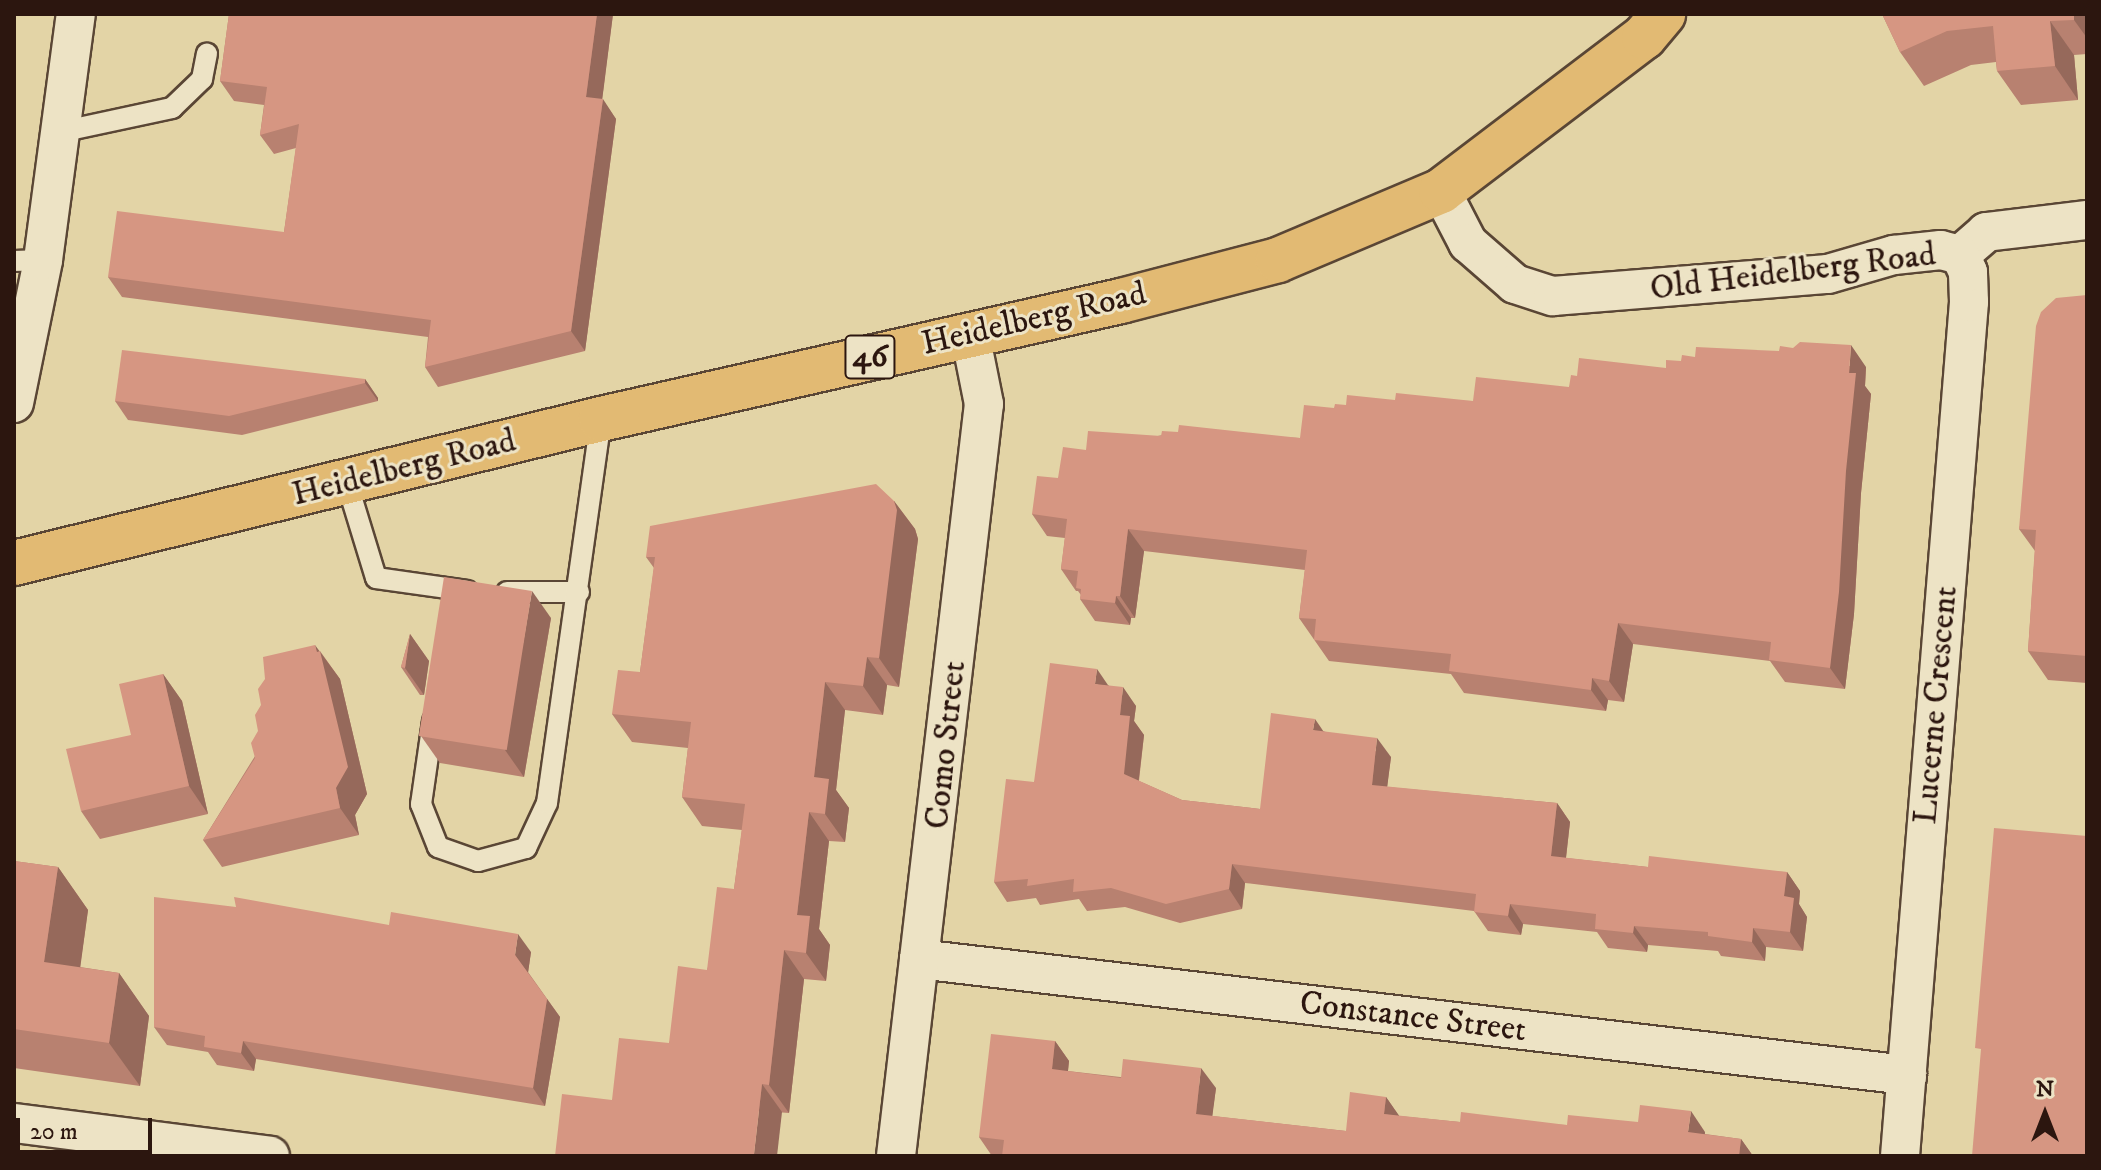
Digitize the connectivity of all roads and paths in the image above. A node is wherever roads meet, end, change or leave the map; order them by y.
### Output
1 (76, 14) edge
2 (1663, 14) edge
3 (207, 53) dead end
4 (60, 132) junction
5 (1441, 191) junction
6 (2087, 220) edge
7 (1960, 255) junction
8 (28, 261) edge
9 (970, 334) junction
10 (14, 403) edge
11 (601, 419) junction
12 (347, 483) junction
13 (14, 563) edge
14 (579, 592) junction
15 (436, 698) edge
16 (919, 959) junction
17 (1907, 1075) junction
18 (14, 1123) edge
19 (270, 1156) edge
20 (896, 1156) edge
21 (1900, 1156) edge

1 - 4 street
2 - 5 main road, Heidelberg Road / 46
3 - 4 lane
4 - 8 street
5 - 7 street, Old Heidelberg Road
5 - 9 main road, Heidelberg Road / 46
6 - 7 street, Old Heidelberg Road
7 - 17 street, Lucerne Crescent
8 - 10 street
9 - 11 main road, Heidelberg Road / 46
9 - 16 street, Como Street
11 - 12 main road, Heidelberg Road / 46
11 - 14 lane
12 - 13 main road, Heidelberg Road / 46
12 - 14 lane
14 - 15 lane
16 - 17 street, Constance Street
16 - 20 street, Como Street
17 - 21 street, Lucerne Crescent
18 - 19 street

